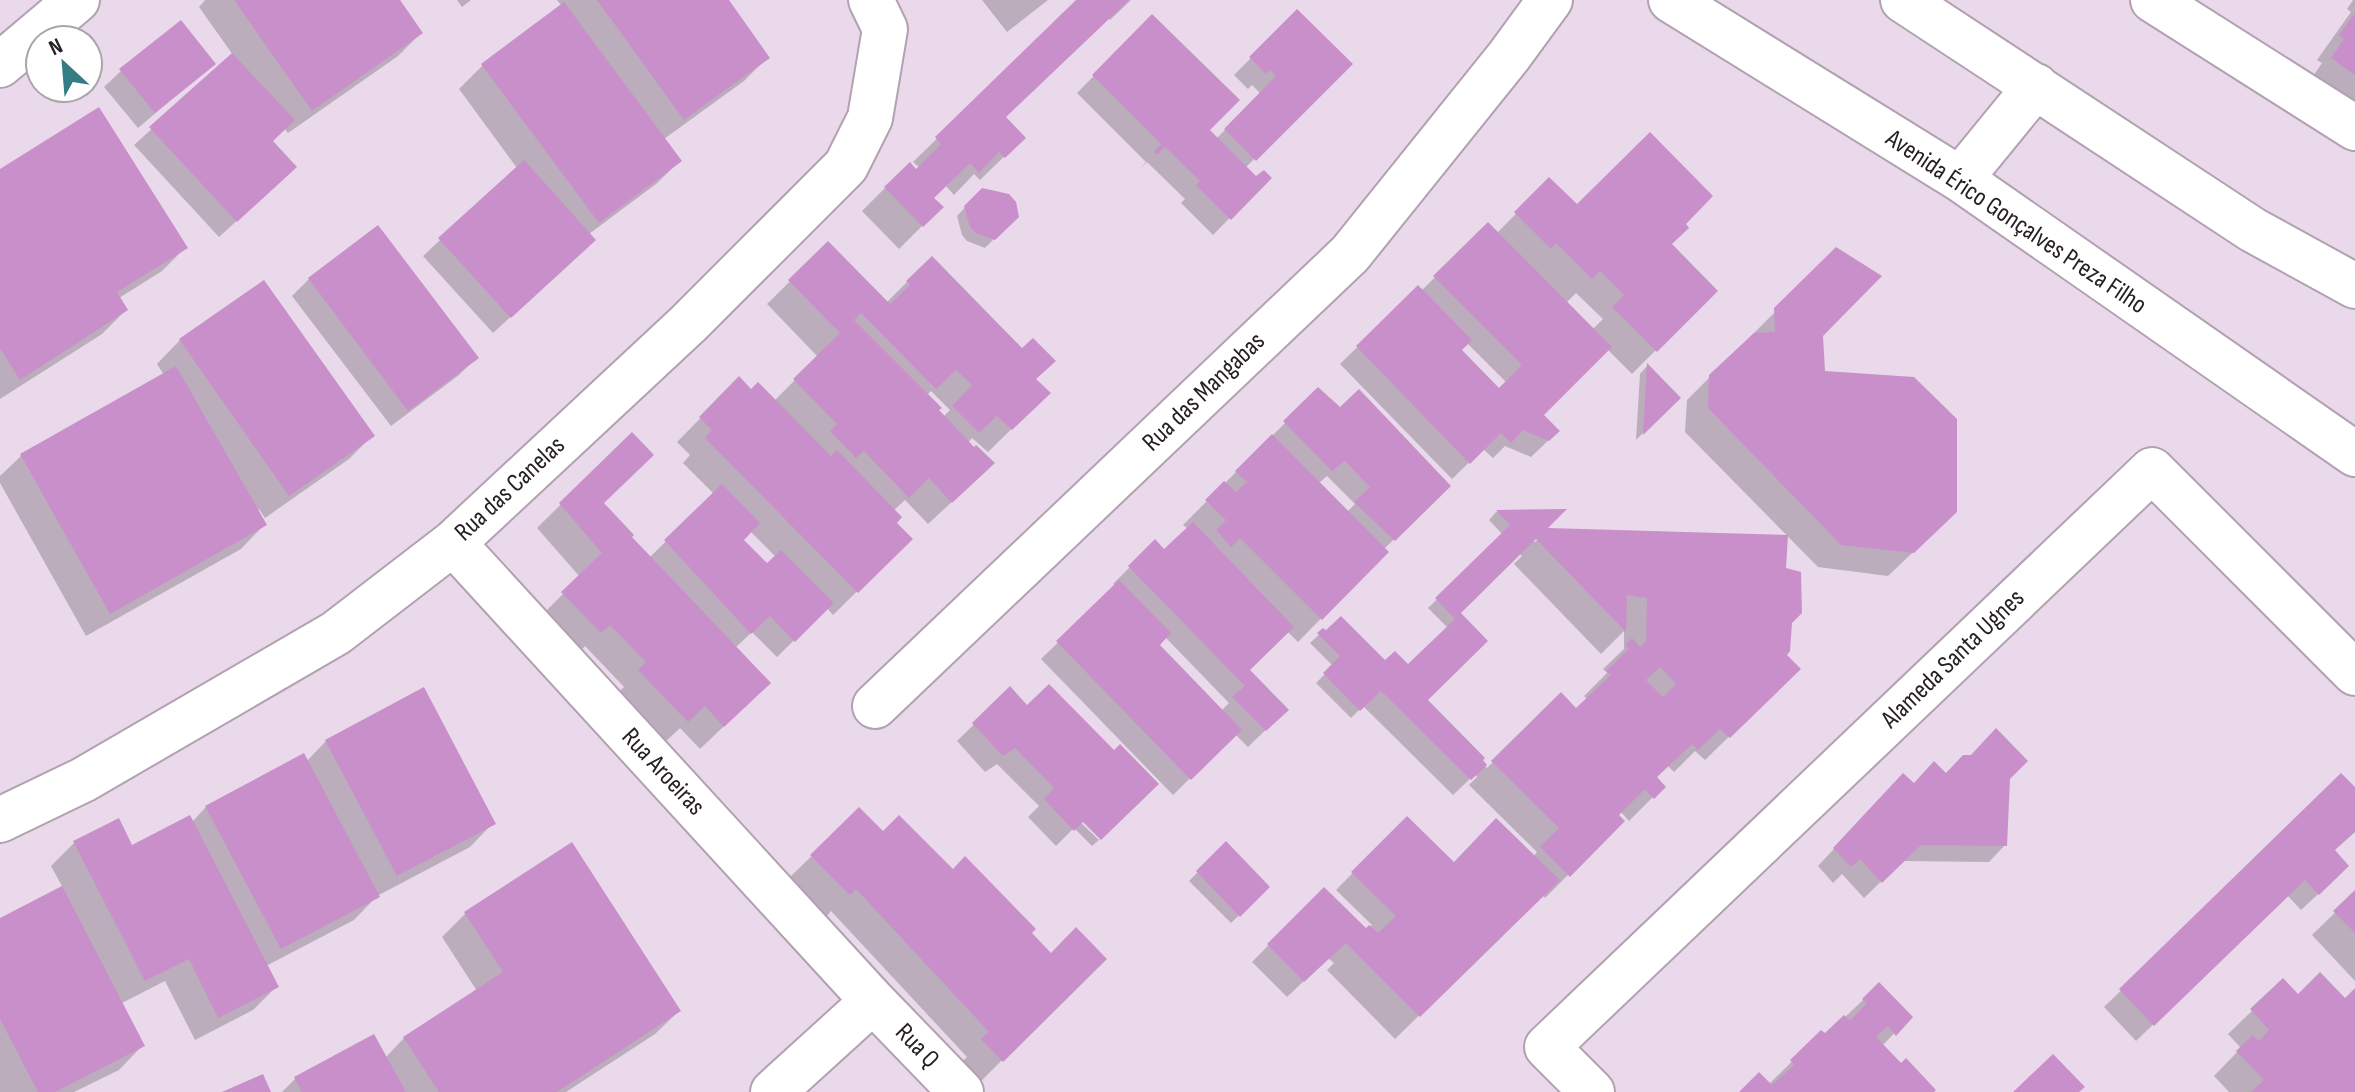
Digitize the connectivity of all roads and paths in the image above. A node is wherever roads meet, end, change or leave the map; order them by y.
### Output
1 (77, 0) edge
2 (1550, 0) edge
3 (1671, 0) edge
4 (1903, 0) edge
5 (2153, 0) edge
6 (878, 14) edge
7 (0, 65) edge
8 (2036, 86) junction
9 (2355, 128) edge
10 (1960, 179) junction
11 (2355, 286) edge
12 (2355, 454) edge
13 (453, 543) junction
14 (2355, 673) edge
15 (875, 706) dead end
16 (0, 820) edge
17 (873, 1001) junction
18 (773, 1092) edge
19 (961, 1092) edge
20 (1592, 1092) edge

1 - 7 street
2 - 15 street, Rua das Mangabas
3 - 10 street, Avenida Érico Gonçalves Preza Filho
4 - 8 street
5 - 9 street
6 - 13 street, Rua das Canelas
8 - 10 street
8 - 11 street
10 - 12 street, Avenida Érico Gonçalves Preza Filho
13 - 16 street, Rua das Canelas
13 - 17 street, Rua Aroeiras
14 - 20 street, Alameda Santa Ugnes
17 - 18 street
17 - 19 street, Rua Q

